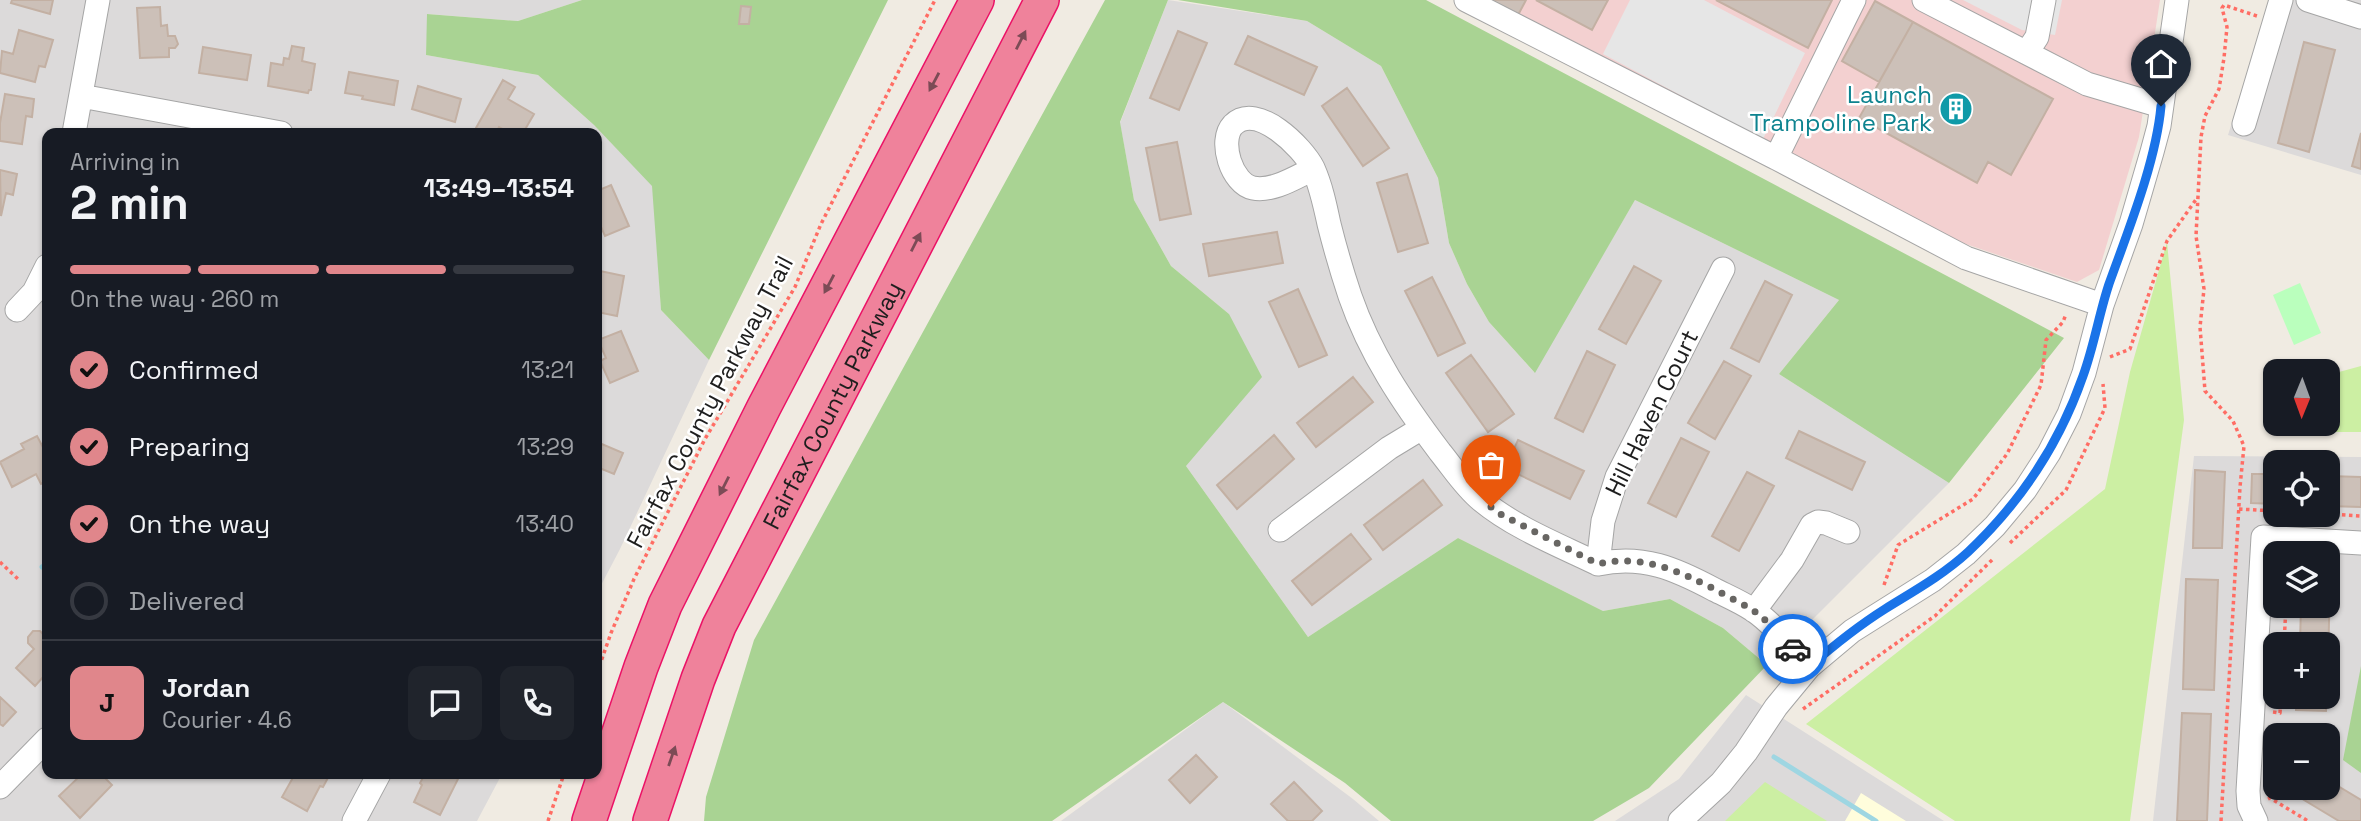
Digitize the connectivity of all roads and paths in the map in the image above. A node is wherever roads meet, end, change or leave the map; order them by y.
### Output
1 (98, 0) edge
2 (935, 0) edge
3 (977, 0) edge
4 (1042, 0) edge
5 (1466, 0) edge
6 (1854, 0) edge
7 (1924, 0) edge
8 (2044, 0) edge
9 (2177, 0) edge
10 (2281, 0) edge
11 (2308, 0) edge
12 (2223, 2) edge
13 (2361, 17) edge
14 (2262, 18) dead end
15 (2027, 52) junction
16 (81, 96) junction
17 (2161, 106) junction
18 (2244, 124) dead end
19 (75, 128) edge
20 (254, 128) edge
21 (1776, 158) junction
22 (1313, 169) dead end
23 (1723, 269) dead end
24 (42, 276) edge
25 (2074, 295) junction
26 (2102, 305) junction
27 (16, 310) dead end
28 (1422, 428) junction
29 (2239, 509) junction
30 (2263, 510) edge
31 (2340, 515) edge
32 (2361, 516) edge
33 (1280, 530) dead end
34 (1848, 532) dead end
35 (2361, 543) edge
36 (0, 562) edge
37 (1598, 564) junction
38 (19, 580) dead end
39 (1875, 592) dead end
40 (1754, 611) junction
41 (602, 659) edge
42 (1809, 667) junction
43 (42, 744) edge
44 (376, 779) edge
45 (562, 779) edge
46 (0, 788) edge
47 (354, 821) edge
48 (548, 821) edge
49 (589, 821) edge
50 (649, 821) edge
51 (1680, 821) edge
52 (2221, 821) edge
53 (2256, 821) edge

1 - 16 street
2 - 41 path, Fairfax County Parkway Trail
3 -> 49 highway
50 -> 4 highway, Fairfax County Parkway
5 - 21 street
6 - 21 street
7 - 15 street
8 - 15 street
9 - 17 street
10 - 18 street
11 - 13 street
12 - 14 path
12 - 29 path
15 - 17 street
16 - 19 street
16 - 20 street
17 - 26 street
21 - 25 street
22 - 28 street
23 - 37 street, Hill Haven Court
24 - 27 street
25 - 26 street
25 - 39 path
26 - 42 street
28 - 33 street
28 - 37 street
29 - 30 path
29 - 52 path
31 - 32 path
34 - 40 street
35 - 53 street
36 - 38 path
37 - 40 street
40 - 42 street
42 - 51 street
43 - 46 street
44 - 47 street
45 - 48 path

